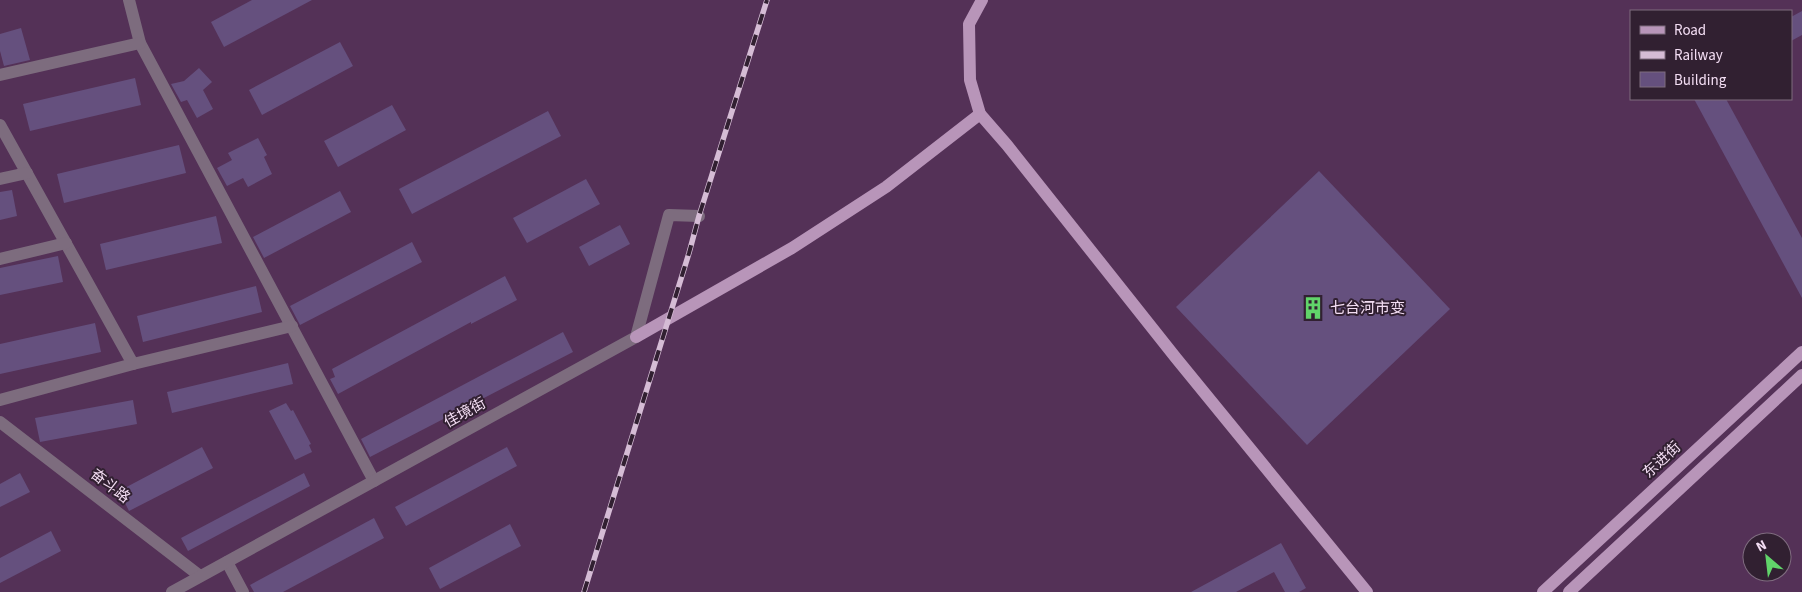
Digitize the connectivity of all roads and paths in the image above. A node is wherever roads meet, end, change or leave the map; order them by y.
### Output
1 (128, 0) edge
2 (982, 0) edge
3 (140, 43) junction
4 (0, 75) edge
5 (980, 114) junction
6 (0, 125) edge
7 (27, 173) junction
8 (0, 179) edge
9 (699, 216) dead end
10 (66, 243) junction
11 (0, 259) edge
12 (292, 326) junction
13 (636, 338) junction
14 (1802, 352) edge
15 (133, 364) junction
16 (1802, 375) edge
17 (0, 400) edge
18 (0, 422) edge
19 (374, 481) junction
20 (227, 562) junction
21 (200, 576) junction
22 (172, 592) edge
23 (243, 592) edge
24 (1367, 592) edge
25 (1543, 592) edge
26 (1569, 592) edge

1 - 3 street
2 - 5 main road
3 - 4 street
3 - 12 street
5 - 13 main road
5 - 24 main road
6 - 7 street
7 - 8 street
7 - 10 street
9 - 13 street
10 - 11 street
10 - 15 street
12 - 15 street
12 - 19 street
13 - 19 street, 佳境街
14 - 25 main road, 东进街
15 - 17 street
16 - 26 main road
18 - 21 street, 奋斗路
19 - 20 street, 佳境街
20 - 21 street, 佳境街
20 - 23 street
21 - 22 street, 佳境街

